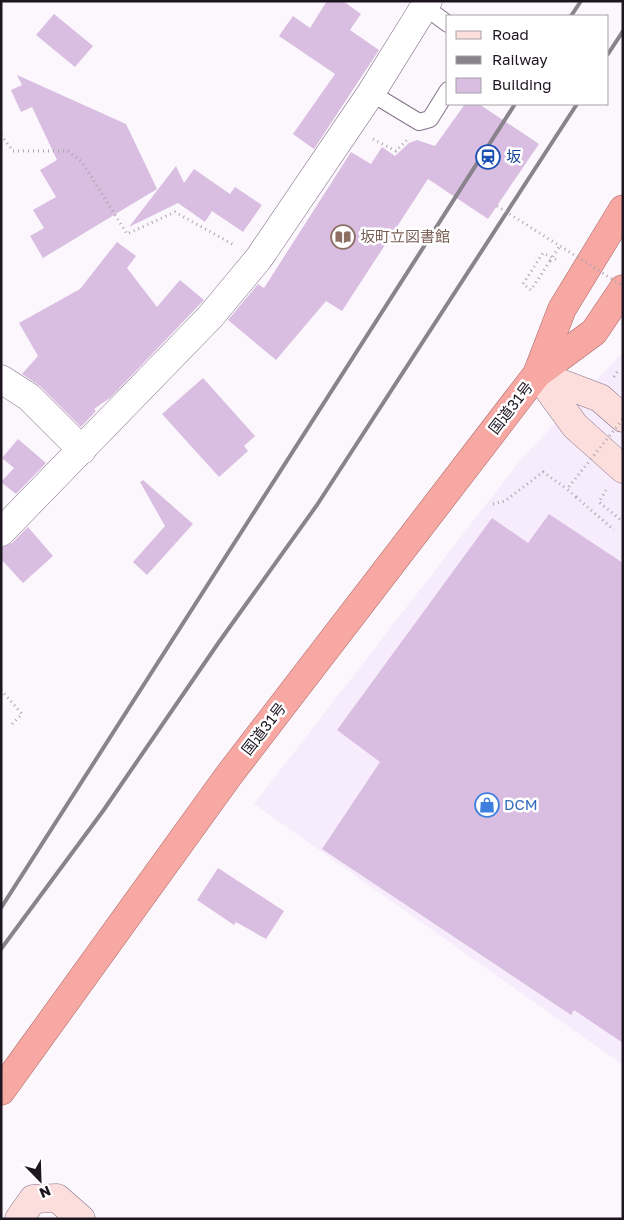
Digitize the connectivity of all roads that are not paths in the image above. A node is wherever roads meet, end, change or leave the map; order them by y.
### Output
1 (427, 4) edge
2 (446, 22) edge
3 (371, 92) junction
4 (446, 93) edge
5 (623, 209) edge
6 (623, 288) edge
7 (537, 374) junction
8 (1, 379) edge
9 (623, 419) edge
10 (82, 450) junction
11 (623, 468) edge
12 (1, 532) edge
13 (1, 1091) edge
14 (19, 1219) edge
15 (81, 1219) edge

1 - 2 lane
1 - 3 street
3 - 4 lane
3 - 10 street
5 - 7 highway, 国道31号
6 - 7 highway, 国道31号
7 - 9 main road
7 - 11 main road
7 - 13 highway, 国道31号
8 - 10 street
10 - 12 street
14 - 15 main road

